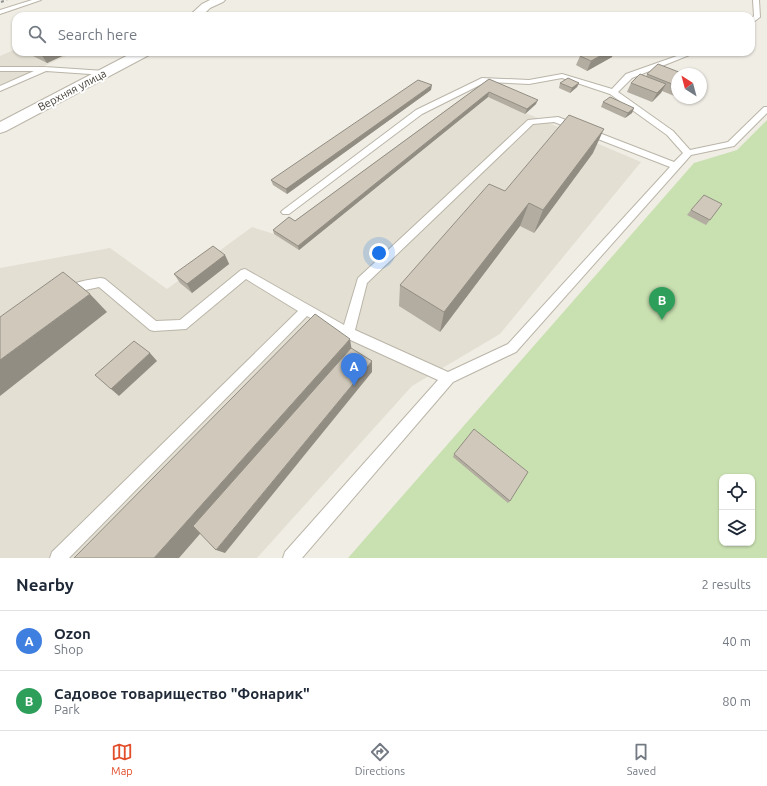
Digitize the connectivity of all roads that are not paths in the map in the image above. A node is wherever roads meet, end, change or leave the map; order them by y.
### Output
1 (38, 0) edge
2 (219, 0) edge
3 (756, 0) edge
4 (0, 12) edge
5 (199, 12) edge
6 (755, 19) edge
7 (137, 56) edge
8 (683, 56) edge
9 (0, 68) edge
10 (45, 69) junction
11 (105, 73) junction
12 (0, 89) edge
13 (612, 92) junction
14 (767, 108) edge
15 (0, 128) edge
16 (688, 153) junction
17 (675, 166) junction
18 (286, 212) dead end
19 (60, 300) edge
20 (306, 310) junction
21 (348, 333) junction
22 (448, 378) junction
23 (58, 558) edge
24 (290, 558) edge

1 - 4 lane
2 - 5 street
3 - 6 lane
7 - 11 street, Верхняя улица
8 - 13 lane
9 - 10 lane
10 - 11 lane
10 - 12 lane
11 - 15 street, Верхняя улица
13 - 16 lane
13 - 18 lane
14 - 16 lane
16 - 17 lane
17 - 21 lane
17 - 22 lane
19 - 20 lane
20 - 21 lane
20 - 23 lane
21 - 22 lane
22 - 24 lane

